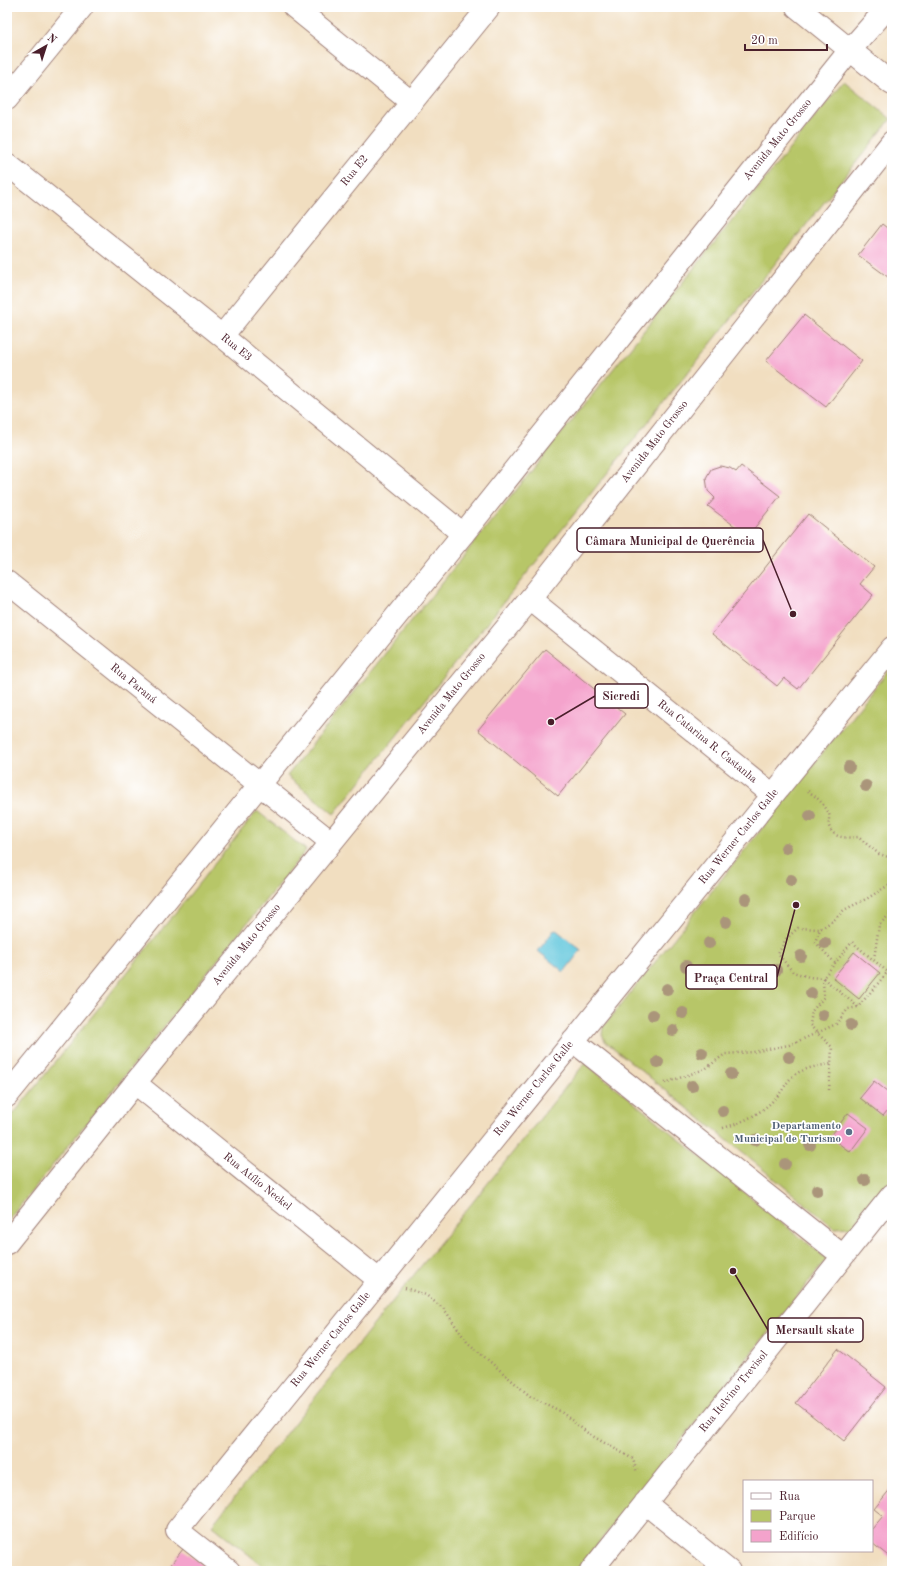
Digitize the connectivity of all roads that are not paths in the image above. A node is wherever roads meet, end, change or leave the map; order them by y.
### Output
1 (82, 7) edge
2 (294, 7) edge
3 (489, 7) edge
4 (797, 7) edge
5 (888, 7) edge
6 (850, 50) junction
7 (892, 84) edge
8 (7, 99) edge
9 (411, 102) junction
10 (892, 142) edge
11 (7, 164) edge
12 (222, 336) junction
13 (463, 534) junction
14 (8, 584) edge
15 (530, 599) junction
16 (892, 648) edge
17 (259, 786) junction
18 (773, 795) junction
19 (331, 842) junction
20 (573, 1041) junction
21 (135, 1083) junction
22 (7, 1096) edge
23 (892, 1195) edge
24 (7, 1243) edge
25 (843, 1256) junction
26 (379, 1280) junction
27 (646, 1503) junction
28 (230, 1571) edge
29 (590, 1571) edge
30 (729, 1571) edge

1 - 8 street
2 - 9 street
3 - 9 street, Rua E2
4 - 6 street
5 - 6 street, Avenida Mato Grosso
6 - 7 street
6 - 13 street, Avenida Mato Grosso
9 - 12 street, Rua E2
10 - 15 street, Avenida Mato Grosso
11 - 12 street, Rua E3
12 - 13 street, Rua E3
13 - 17 street, Avenida Mato Grosso
14 - 17 street, Rua Paraná
15 - 18 street, Rua Catarina R. Castanha
15 - 19 street, Avenida Mato Grosso
16 - 18 street, Rua Werner Carlos Galle
17 - 19 street, Rua Paraná
17 - 22 street, Avenida Mato Grosso
18 - 20 street, Rua Werner Carlos Galle
19 - 21 street, Avenida Mato Grosso
20 - 25 street
20 - 26 street, Rua Werner Carlos Galle
21 - 24 street, Avenida Mato Grosso
21 - 26 street, Rua Atílio Neckel
23 - 25 street, Rua Itelvino Trevisol
25 - 27 street, Rua Itelvino Trevisol
26 - 28 street, Rua Werner Carlos Galle
27 - 29 street, Rua Itelvino Trevisol
27 - 30 street

